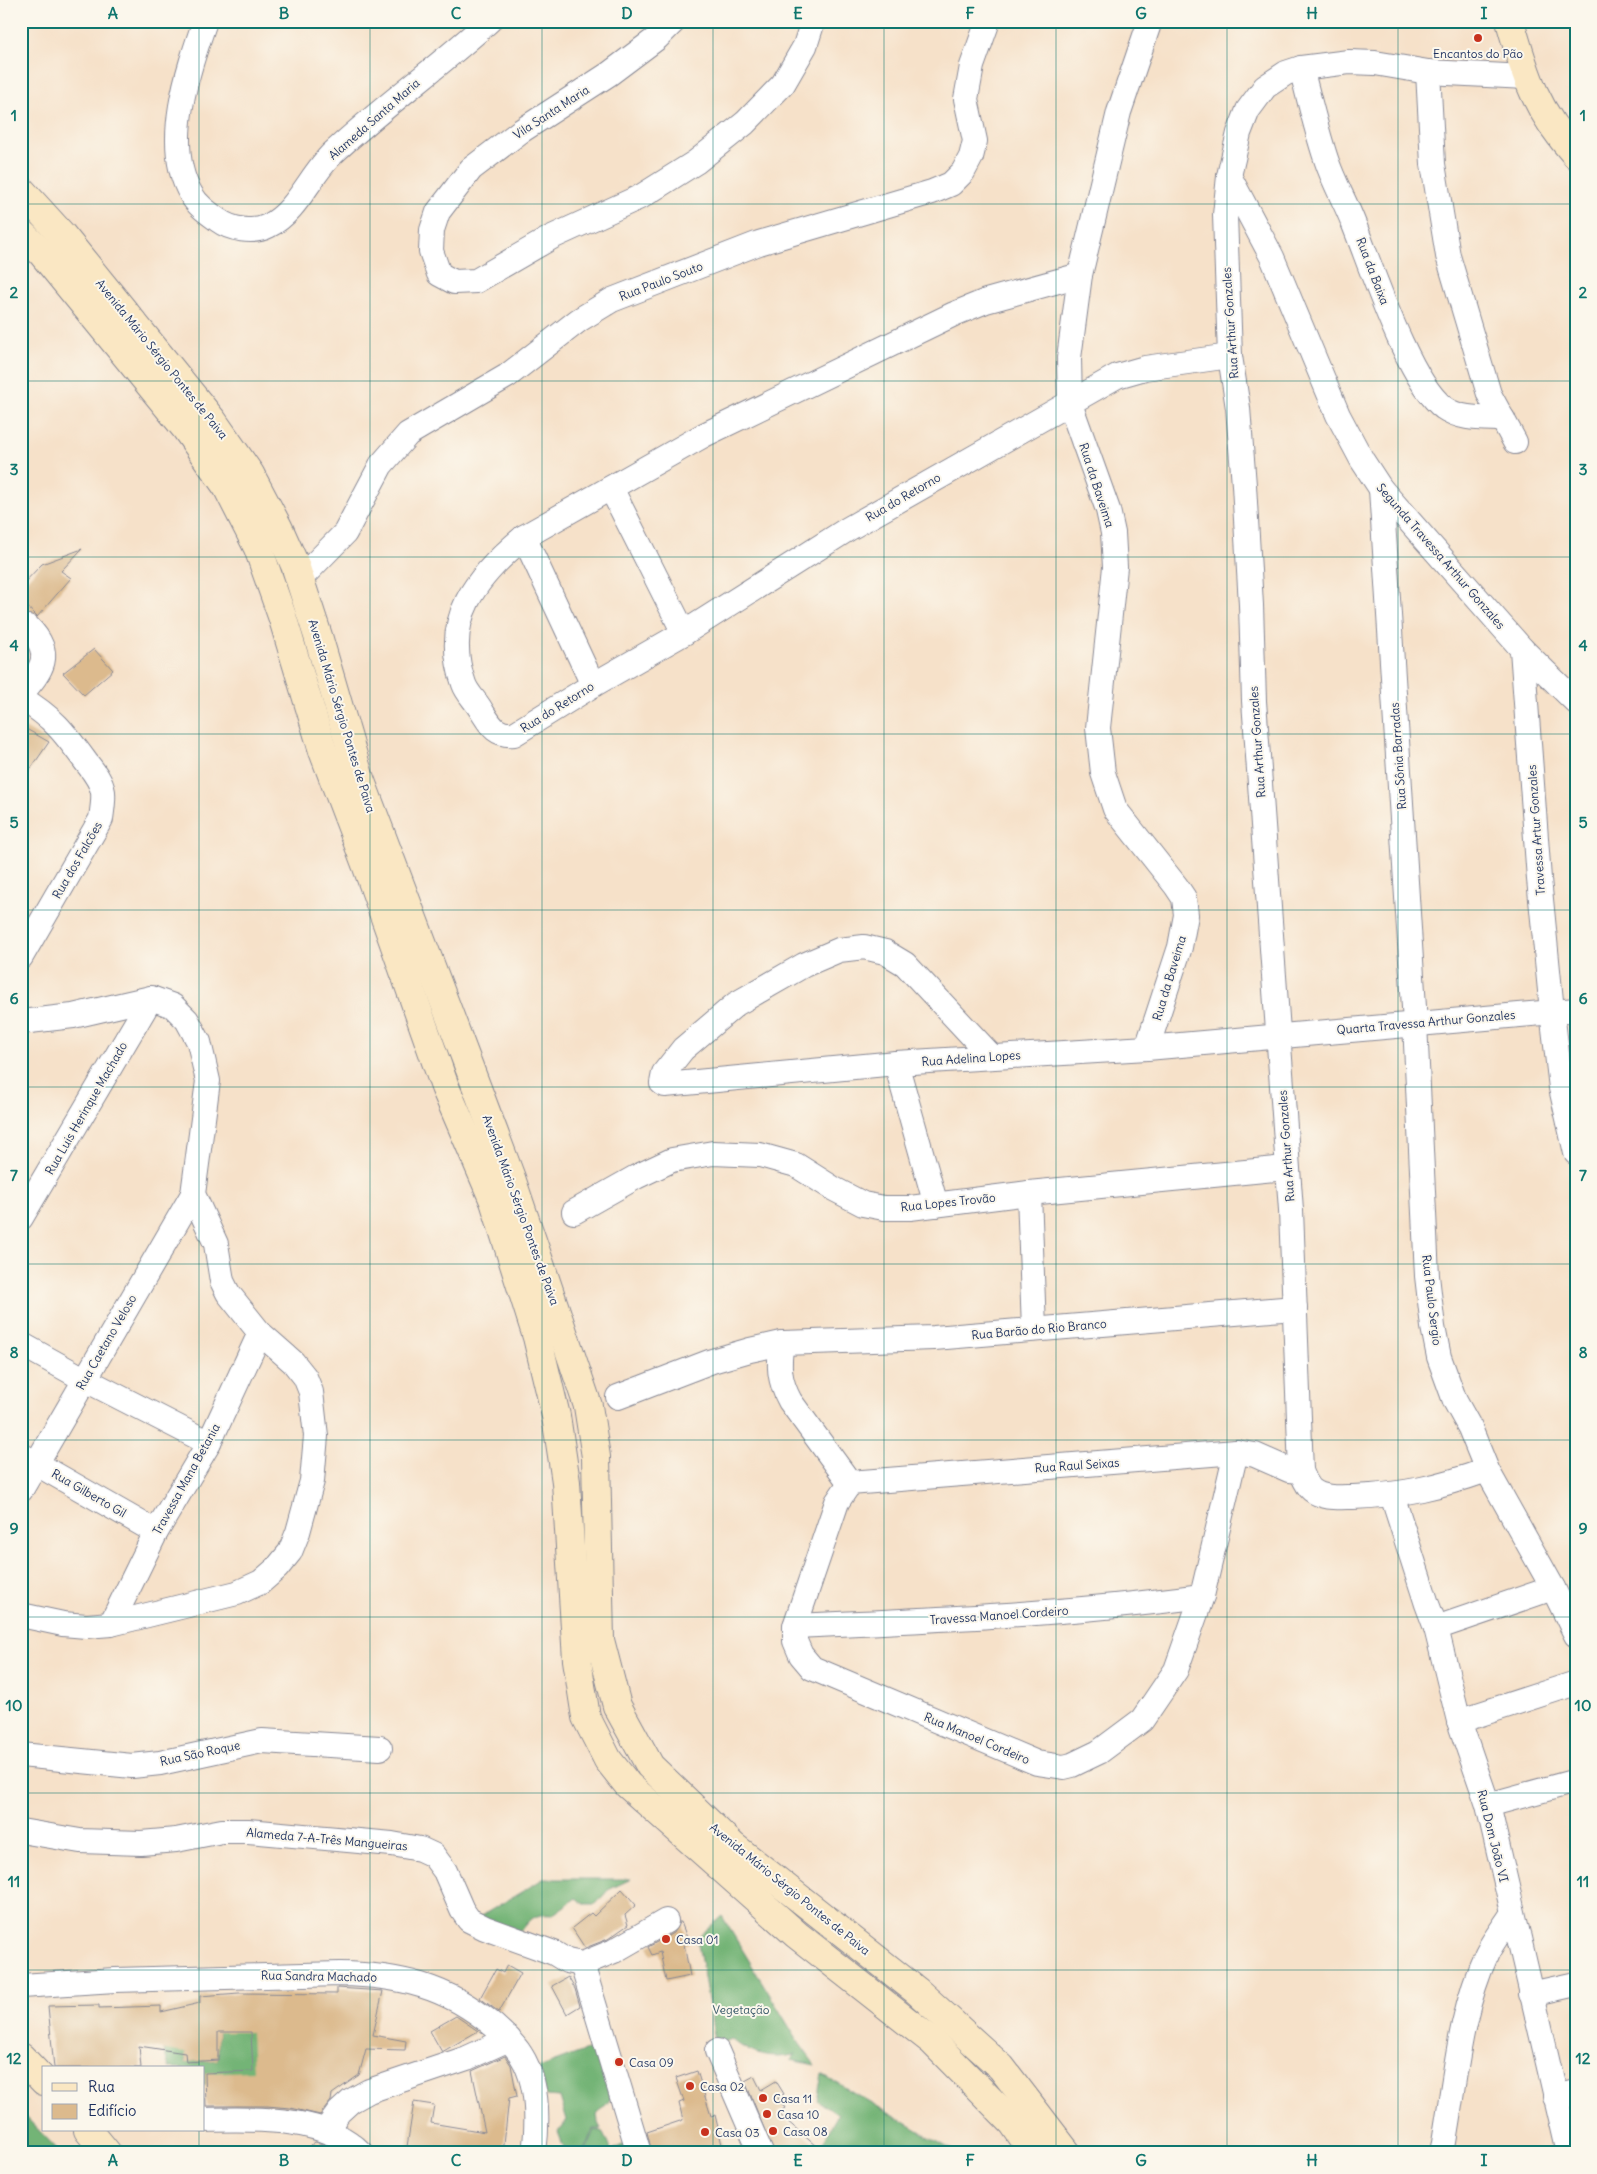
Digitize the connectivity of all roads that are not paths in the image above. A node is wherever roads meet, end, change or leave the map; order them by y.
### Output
1 (205, 21) edge
2 (489, 21) edge
3 (674, 21) edge
4 (813, 21) edge
5 (988, 21) edge
6 (1150, 21) edge
7 (1510, 21) edge
8 (1301, 68) junction
9 (1428, 72) junction
10 (1526, 76) junction
11 (1576, 155) edge
12 (1229, 176) junction
13 (21, 190) edge
14 (21, 233) edge
15 (1080, 275) junction
16 (1230, 356) junction
17 (1070, 404) junction
18 (1503, 419) junction
19 (1515, 442) dead end
20 (611, 488) junction
21 (1381, 489) junction
22 (524, 537) junction
23 (299, 580) junction
24 (28, 627) dead end
25 (684, 633) junction
26 (1522, 649) junction
27 (593, 685) junction
28 (21, 694) edge
29 (21, 698) edge
30 (1576, 702) edge
31 (21, 957) edge
32 (151, 998) junction
33 (1576, 1010) edge
34 (1552, 1011) junction
35 (21, 1022) edge
36 (1415, 1023) junction
37 (1277, 1035) junction
38 (1147, 1048) junction
39 (992, 1057) junction
40 (896, 1063) junction
41 (1576, 1153) edge
42 (1286, 1168) junction
43 (1029, 1193) junction
44 (193, 1194) junction
45 (936, 1205) junction
46 (574, 1212) dead end
47 (21, 1218) edge
48 (1294, 1308) junction
49 (1034, 1329) junction
50 (260, 1333) junction
51 (782, 1343) junction
52 (21, 1344) edge
53 (84, 1379) junction
54 (618, 1397) dead end
55 (209, 1443) junction
56 (1236, 1452) junction
57 (28, 1459) edge
58 (1487, 1470) junction
59 (1301, 1471) junction
60 (850, 1483) junction
61 (21, 1490) edge
62 (1392, 1495) junction
63 (156, 1532) junction
64 (1552, 1588) junction
65 (1202, 1596) junction
66 (21, 1615) edge
67 (111, 1624) junction
68 (795, 1626) junction
69 (1436, 1628) junction
70 (1576, 1635) edge
71 (1576, 1683) edge
72 (1459, 1721) junction
73 (380, 1748) dead end
74 (21, 1755) edge
75 (1576, 1780) edge
76 (1488, 1805) junction
77 (21, 1831) edge
78 (1512, 1914) junction
79 (666, 1921) dead end
80 (582, 1964) junction
81 (1576, 1984) edge
82 (21, 1986) edge
83 (1531, 1994) junction
84 (509, 2040) junction
85 (717, 2051) dead end
86 (21, 2057) edge
87 (42, 2079) edge
88 (1565, 2095) edge
89 (205, 2120) edge
90 (326, 2130) junction
91 (91, 2132) edge
92 (107, 2153) edge
93 (361, 2153) edge
94 (534, 2153) edge
95 (639, 2153) edge
96 (761, 2153) edge
97 (1034, 2153) edge
98 (1067, 2153) edge
99 (1442, 2153) edge
100 (1569, 2153) edge

1 - 2 street, Alameda Santa Maria
3 - 4 street, Vila Santa Maria
5 - 23 street, Rua Paulo Souto
6 - 15 street, Rua da Baveima
7 - 10 main road
8 - 9 street, Rua Arthur Gonzales
8 - 12 street, Rua Arthur Gonzales
8 - 18 street, Rua da Baixa
9 - 10 street, Rua Arthur Gonzales
9 - 18 street
10 - 11 main road
12 - 16 street, Rua Arthur Gonzales
12 - 21 street, Segunda Travessa Arthur Gonzales
13 - 23 main road, Avenida Mário Sérgio Pontes de Paiva
14 - 97 main road, Avenida Mário Sérgio Pontes de Paiva
15 - 17 street, Rua da Baveima
15 - 20 street, Rua do Retorno
16 - 17 street, Rua do Retorno
16 - 37 street, Rua Arthur Gonzales
17 - 25 street, Rua do Retorno
17 - 38 street, Rua da Baveima
18 - 19 street
20 - 22 street, Rua do Retorno
20 - 25 street
21 - 26 street, Segunda Travessa Arthur Gonzales
21 - 36 street, Rua Sônia Barradas
22 - 27 street
22 - 27 street, Rua do Retorno
23 - 98 main road, Avenida Mário Sérgio Pontes de Paiva
24 - 28 street
25 - 27 street, Rua do Retorno
26 - 30 street, Segunda Travessa Arthur Gonzales
26 - 34 street, Travessa Artur Gonzales
29 - 31 street, Rua dos Falcões
32 - 35 street
32 - 44 street
32 - 47 street, Rua Luis Herinque Machado
33 - 34 street, Quarta Travessa Arthur Gonzales
34 - 36 street, Quarta Travessa Arthur Gonzales
34 - 41 street, Travessa Artur Gonzales
36 - 37 street, Quarta Travessa Arthur Gonzales
36 - 58 street, Rua Paulo Sergio
37 - 38 street, Rua Adelina Lopes
37 - 42 street, Rua Arthur Gonzales
38 - 39 street, Rua Adelina Lopes
39 - 40 street, Rua Adelina Lopes
39 - 40 street, Rua Adelina Lopes
40 - 45 street
42 - 43 street, Rua Lopes Trovão
42 - 48 street, Rua Arthur Gonzales
43 - 45 street, Rua Lopes Trovão
43 - 49 street
44 - 50 street
44 - 53 street, Rua Caetano Veloso
45 - 46 street, Rua Lopes Trovão
48 - 49 street, Rua Barão do Rio Branco
48 - 59 street, Rua Arthur Gonzales
49 - 51 street, Rua Barão do Rio Branco
50 - 55 street, Travessa Mana Betania
50 - 67 street
51 - 54 street, Rua Barão do Rio Branco
51 - 60 street
52 - 53 street
53 - 55 street
53 - 57 street, Rua Caetano Veloso
55 - 63 street, Travessa Mana Betania
56 - 59 street, Rua Raul Seixas
56 - 60 street, Rua Raul Seixas
56 - 65 street, Rua Manoel Cordeiro
57 - 61 street, Rua Caetano Veloso
57 - 63 street, Rua Gilberto Gil
58 - 62 street, Rua Arthur Gonzales
58 - 64 street, Rua Paulo Sergio
59 - 62 street, Rua Arthur Gonzales
60 - 68 street, Rua Manoel Cordeiro
62 - 69 street, Rua Dom João VI
63 - 67 street, Travessa Mana Betania
64 - 69 street
64 - 70 street, Rua Paulo Sergio
65 - 68 street, Travessa Manoel Cordeiro
65 - 68 street, Rua Manoel Cordeiro
66 - 67 street
69 - 72 street, Rua Dom João VI
71 - 72 street
72 - 76 street, Rua Dom João VI
73 - 74 street, Rua São Roque
75 - 76 street
76 - 78 street, Rua Dom João VI
77 - 80 street, Alameda 7-A-Três Mangueiras
78 - 83 street, Rua Dom João VI
78 - 99 street
79 - 80 street
80 - 95 street
81 - 83 street
82 - 84 street, Rua Sandra Machado
83 - 88 street, Rua Dom João VI
84 - 90 street
84 - 94 street, Rua Sandra Machado
85 - 96 street
86 - 87 main road
88 - 100 street, Rua Dom João VI
89 - 90 street
90 - 93 street
91 - 92 main road

